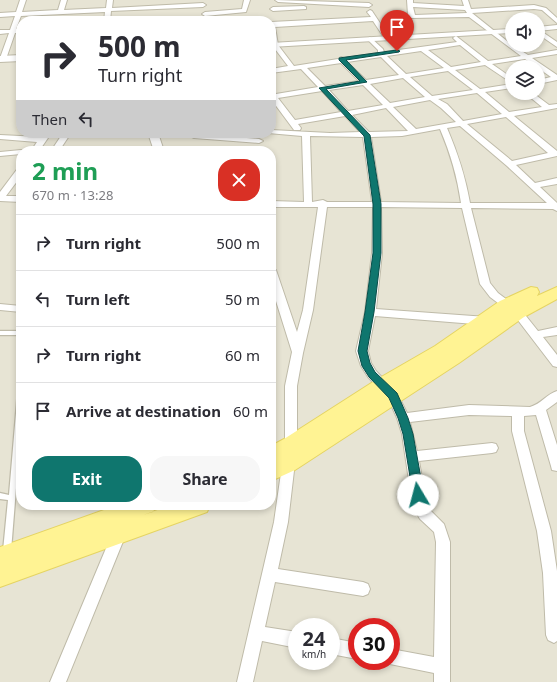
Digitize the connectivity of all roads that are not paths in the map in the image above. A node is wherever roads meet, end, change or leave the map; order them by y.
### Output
1 (22, 0) edge
2 (64, 0) edge
3 (110, 0) edge
4 (156, 0) edge
5 (247, 0) edge
6 (276, 0) edge
7 (465, 0) edge
8 (202, 2) edge
9 (326, 2) junction
10 (370, 2) edge
11 (410, 2) edge
12 (156, 8) junction
13 (108, 10) junction
14 (468, 11) junction
15 (60, 12) junction
16 (330, 14) dead end
17 (0, 15) edge
18 (17, 15) junction
19 (108, 16) edge
20 (205, 16) edge
21 (216, 16) edge
22 (272, 16) edge
23 (16, 18) edge
24 (276, 18) edge
25 (276, 19) edge
26 (374, 19) junction
27 (557, 21) edge
28 (332, 22) junction
29 (557, 27) edge
30 (545, 29) edge
31 (505, 31) edge
32 (0, 32) edge
33 (12, 32) junction
34 (16, 32) edge
35 (491, 32) junction
36 (453, 34) junction
37 (545, 36) edge
38 (387, 38) junction
39 (370, 39) junction
40 (460, 43) junction
41 (276, 45) edge
42 (557, 45) edge
43 (276, 48) edge
44 (422, 48) junction
45 (383, 52) junction
46 (557, 52) edge
47 (525, 56) junction
48 (16, 58) edge
49 (2, 59) edge
50 (341, 59) junction
51 (531, 60) edge
52 (485, 62) junction
53 (302, 66) junction
54 (292, 67) junction
55 (448, 69) junction
56 (276, 70) edge
57 (545, 70) edge
58 (414, 75) junction
59 (404, 76) junction
60 (505, 76) edge
61 (545, 81) edge
62 (364, 82) junction
63 (505, 87) edge
64 (322, 88) junction
65 (479, 91) junction
66 (276, 94) edge
67 (439, 97) junction
68 (431, 98) junction
69 (276, 100) edge
70 (537, 100) edge
71 (389, 106) junction
72 (444, 106) junction
73 (557, 106) edge
74 (548, 108) junction
75 (345, 113) junction
76 (506, 115) junction
77 (294, 123) junction
78 (460, 123) junction
79 (442, 126) junction
80 (413, 131) junction
81 (276, 132) edge
82 (303, 133) junction
83 (16, 135) edge
84 (367, 135) junction
85 (0, 137) edge
86 (240, 138) edge
87 (259, 141) edge
88 (16, 152) edge
89 (0, 154) edge
90 (556, 154) edge
91 (510, 164) junction
92 (16, 177) edge
93 (557, 181) edge
94 (534, 186) junction
95 (0, 198) edge
96 (16, 199) edge
97 (308, 203) junction
98 (323, 203) junction
99 (276, 204) edge
100 (377, 204) junction
101 (466, 205) junction
102 (556, 207) edge
103 (557, 280) edge
104 (276, 284) edge
105 (557, 292) edge
106 (0, 307) edge
107 (16, 309) edge
108 (370, 312) junction
109 (509, 314) junction
110 (484, 321) junction
111 (557, 331) edge
112 (0, 333) edge
113 (16, 333) edge
114 (536, 335) junction
115 (297, 353) junction
116 (557, 363) edge
117 (388, 390) junction
118 (557, 395) edge
119 (540, 409) junction
120 (518, 412) junction
121 (403, 418) junction
122 (16, 444) edge
123 (291, 445) junction
124 (492, 448) dead end
125 (276, 452) edge
126 (412, 457) junction
127 (288, 464) junction
128 (557, 466) edge
129 (276, 470) edge
130 (0, 496) edge
131 (11, 498) junction
132 (133, 510) edge
133 (185, 510) edge
134 (119, 534) junction
135 (2, 563) edge
136 (270, 574) junction
137 (363, 589) dead end
138 (257, 633) junction
139 (554, 635) dead end
140 (288, 638) edge
141 (400, 659) edge
142 (442, 666) junction
143 (58, 682) edge
144 (245, 682) edge
145 (442, 682) edge

1 - 18 street
2 - 15 street
3 - 13 street
4 - 12 street
5 - 21 street
6 - 9 street
6 - 22 street
7 - 14 street
8 - 12 street
8 - 20 street
9 - 10 street
9 - 24 street
10 - 26 street
11 - 14 street
11 - 14 street
12 - 13 street
13 - 15 street
13 - 19 street
14 - 27 street
14 - 35 street
15 - 18 street
16 - 28 street
17 - 18 street
23 - 33 street
25 - 28 street
26 - 28 street
26 - 38 street
29 - 30 street
31 - 35 street
32 - 33 street
33 - 34 street
33 - 49 street
35 - 36 street
35 - 47 street
36 - 38 street
36 - 40 street
37 - 42 street
38 - 39 street
39 - 41 street
39 - 45 street
40 - 44 street
40 - 52 street
43 - 54 street
44 - 45 street
44 - 55 street
45 - 50 street
45 - 58 street
45 - 59 street
46 - 47 street
47 - 51 street
47 - 52 street
48 - 49 street
50 - 53 street
50 - 62 street
52 - 55 street
52 - 60 street
53 - 54 street
53 - 64 street
54 - 56 street
55 - 58 street
55 - 65 street
57 - 61 street
58 - 59 street
58 - 67 street
59 - 62 street
59 - 68 street
62 - 64 street
62 - 71 street
63 - 65 street
64 - 66 street
64 - 75 street
65 - 67 street
65 - 76 street
67 - 68 street
67 - 72 street
68 - 71 street
68 - 72 street
69 - 77 street
70 - 74 street
71 - 75 street
71 - 80 street
72 - 78 street
73 - 74 street
74 - 76 street
75 - 77 street
75 - 84 street
76 - 78 street
76 - 90 street
77 - 82 street
78 - 79 street
78 - 91 street
79 - 80 street
79 - 101 street
80 - 84 street
81 - 82 street
82 - 84 street
82 - 97 street
83 - 85 street
84 - 100 street
86 - 87 street
88 - 89 street
90 - 91 street
91 - 94 street
92 - 95 street
93 - 94 street
94 - 102 street
95 - 96 street
97 - 98 street
97 - 99 street
98 - 100 street
98 - 115 street
100 - 101 street
100 - 108 street
101 - 102 street
101 - 109 street
103 - 109 main road
104 - 115 street
105 - 109 main road
106 - 107 street
108 - 110 street
108 - 117 street
109 - 110 main road
109 - 114 street
109 - 117 main road
110 - 117 main road
111 - 114 street
112 - 113 lane
114 - 116 street
115 - 123 street
117 - 121 street
117 - 123 main road
117 - 127 main road
118 - 119 street
119 - 120 street
119 - 128 street
120 - 121 street
120 - 139 street
121 - 126 street
122 - 131 lane
123 - 125 main road
123 - 127 street
124 - 126 street
126 - 142 street
127 - 129 main road
127 - 136 street
130 - 131 lane
131 - 135 lane
132 - 135 main road
133 - 134 main road
134 - 135 main road
134 - 143 street
136 - 137 street
136 - 138 street
138 - 140 street
138 - 144 street
141 - 142 street
142 - 145 street

